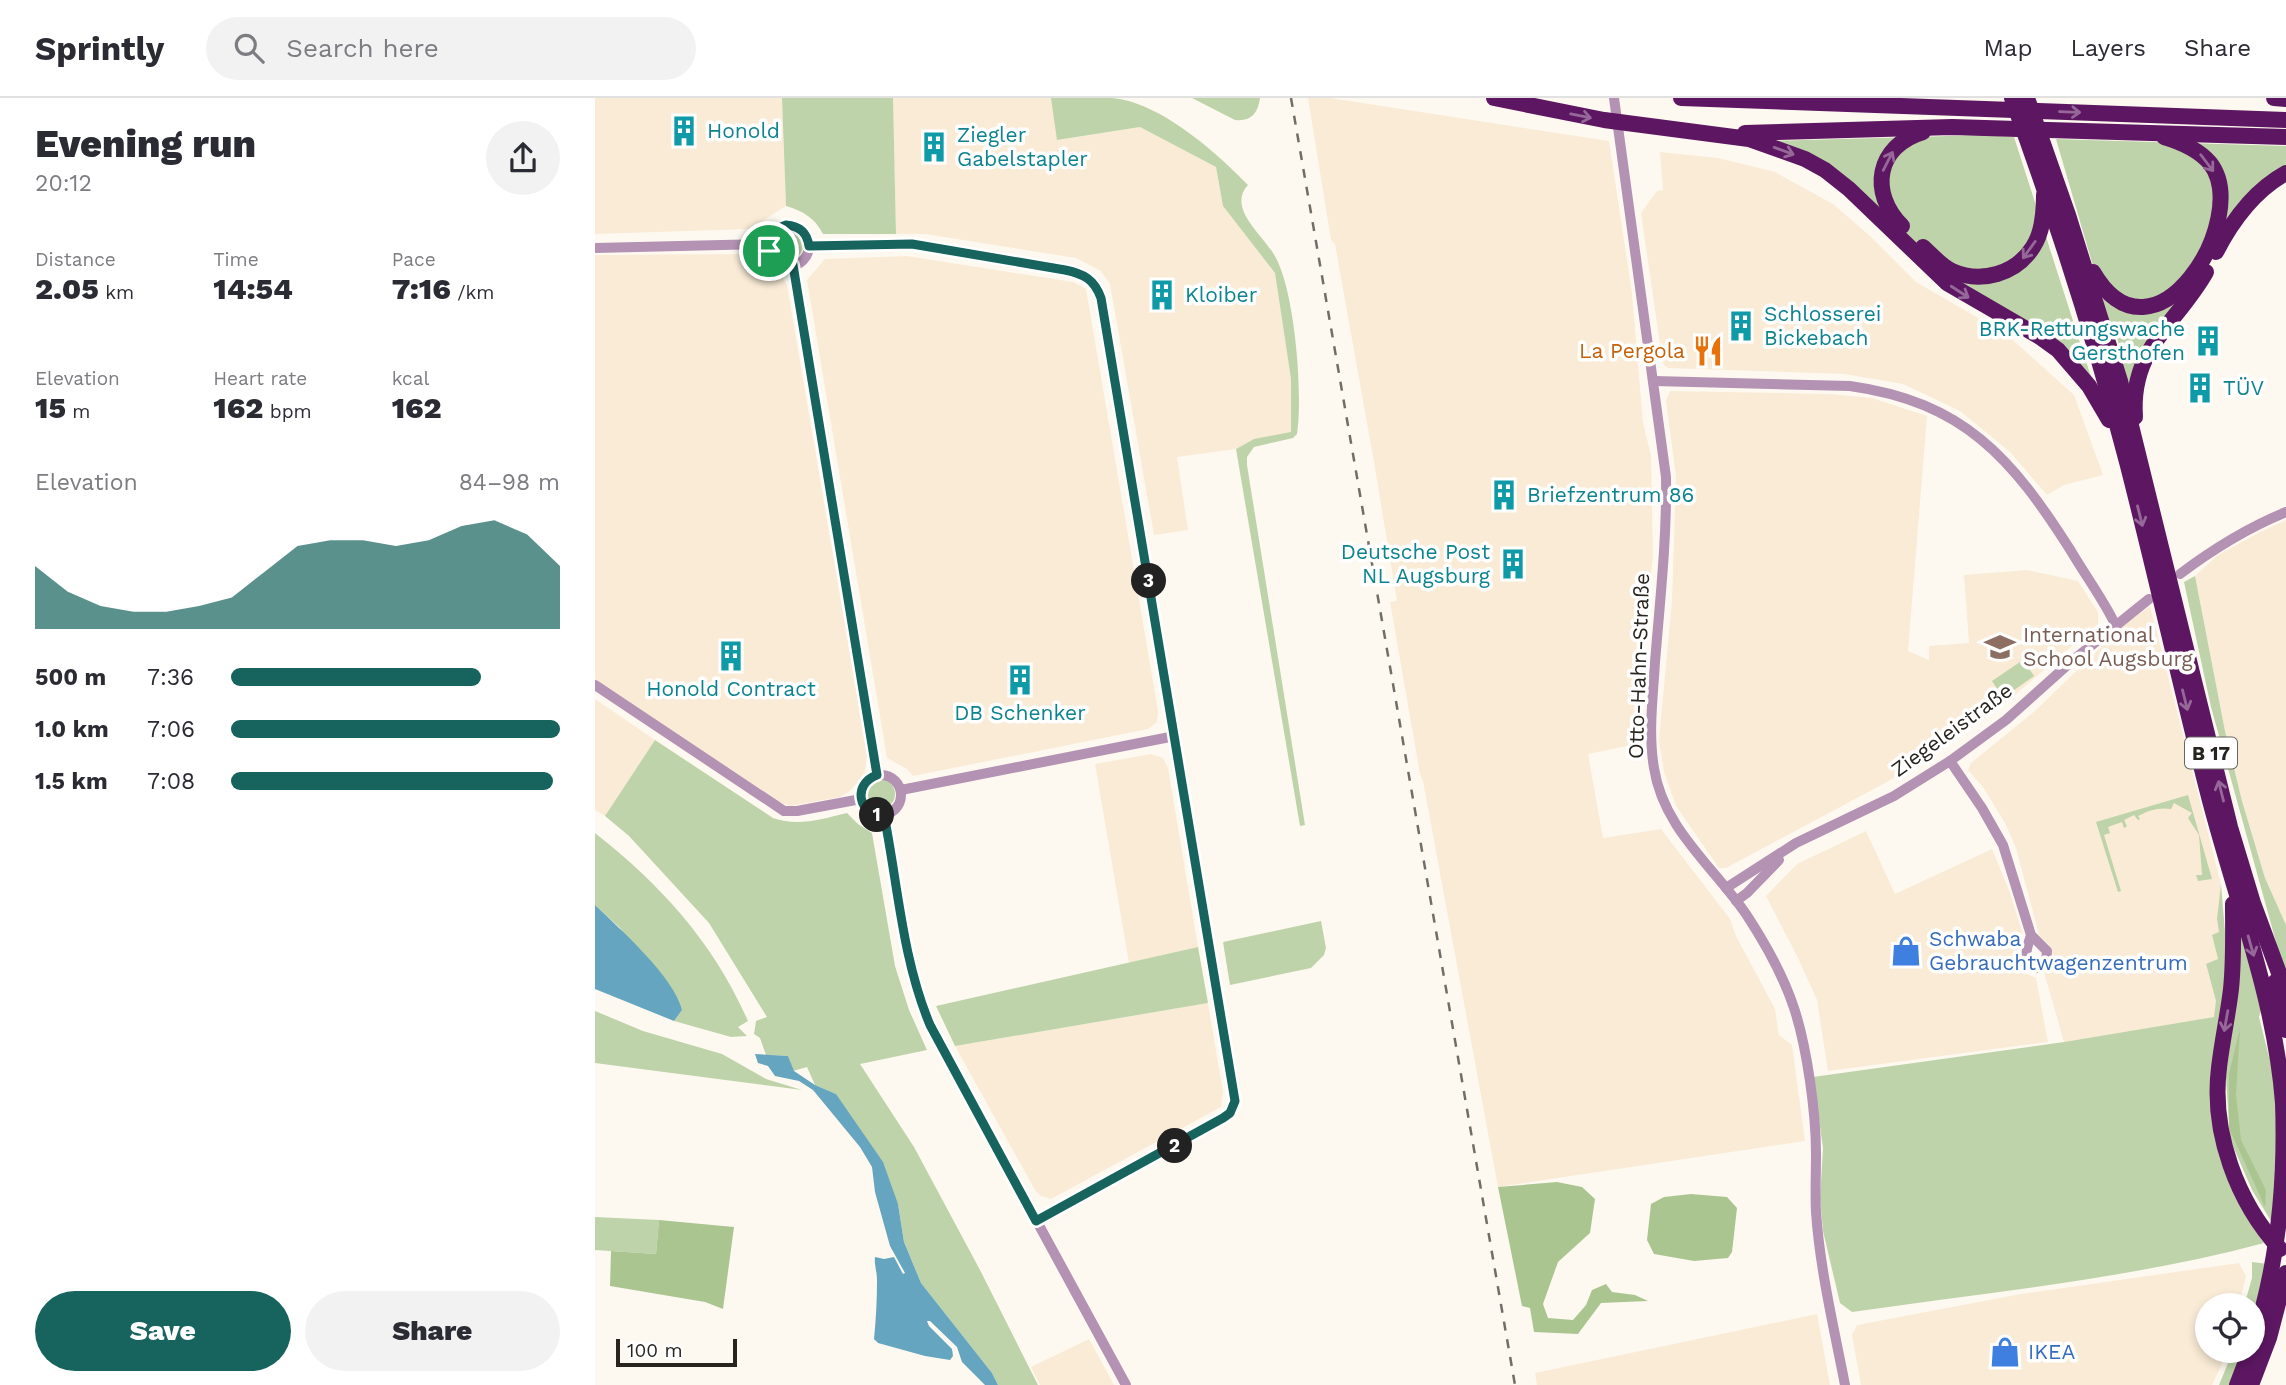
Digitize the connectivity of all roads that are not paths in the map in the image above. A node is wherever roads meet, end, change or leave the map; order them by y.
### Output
1 (1494, 98) edge
2 (1614, 98) edge
3 (1681, 98) edge
4 (2012, 98) edge
5 (2027, 98) edge
6 (2274, 98) edge
7 (2286, 99) edge
8 (2286, 120) edge
9 (1952, 127) junction
10 (2149, 132) junction
11 (1718, 134) junction
12 (2286, 137) edge
13 (2040, 154) junction
14 (2286, 173) edge
15 (2044, 185) junction
16 (2069, 215) junction
17 (768, 244) junction
18 (809, 246) junction
19 (595, 248) edge
20 (793, 265) junction
21 (1654, 381) junction
22 (2133, 459) junction
23 (2286, 512) edge
24 (2180, 574) dead end
25 (2149, 599) dead end
26 (2169, 605) junction
27 (2115, 624) junction
28 (595, 685) edge
29 (1175, 736) junction
30 (1950, 761) junction
31 (877, 775) junction
32 (901, 790) junction
33 (860, 799) junction
34 (884, 815) junction
35 (1796, 843) junction
36 (2232, 880) junction
37 (1726, 888) junction
38 (1735, 901) junction
39 (2253, 903) junction
40 (2031, 936) dead end
41 (2286, 992) edge
42 (2286, 1030) edge
43 (1036, 1221) junction
44 (2286, 1256) edge
45 (2286, 1273) edge
46 (2265, 1303) edge
47 (2246, 1363) edge
48 (1126, 1385) edge
49 (1845, 1385) edge
50 (2237, 1385) edge
51 (2252, 1385) edge

1 -> 11 highway
2 - 21 street, Otto-Hahn-Straße
3 -> 8 highway
4 - 13 highway
5 - 13 highway
6 - 7 highway
9 - 10 highway
9 - 11 highway
15 -> 9 highway
10 - 12 highway
10 -> 16 highway
11 -> 22 highway
13 - 15 highway
13 - 16 highway
14 - 22 highway
15 - 22 highway
16 - 22 highway
17 - 18 street
17 - 19 street
17 - 20 street
18 - 20 street
18 - 29 street
20 - 31 street
21 - 27 street
21 - 37 street, Otto-Hahn-Straße
22 - 26 highway, B 17
23 - 24 street
25 - 27 street, Ziegeleistraße
26 -> 36 highway, B 17
39 -> 26 highway, B 17
27 - 30 street, Ziegeleistraße
28 - 33 street
29 - 32 street
29 - 43 street
30 - 35 street, Ziegeleistraße
30 - 40 street
31 - 32 street
31 - 33 street
32 - 34 street
33 - 34 street
34 - 43 street
35 - 37 street, Ziegeleistraße
35 - 38 street, Ziegeleistraße
36 -> 44 highway
36 -> 46 highway, B 17
37 - 38 street, Otto-Hahn-Straße
38 - 49 street, Otto-Hahn-Straße
39 - 41 highway
39 - 42 highway, B 17
43 - 48 street
45 - 51 highway
47 - 50 highway

